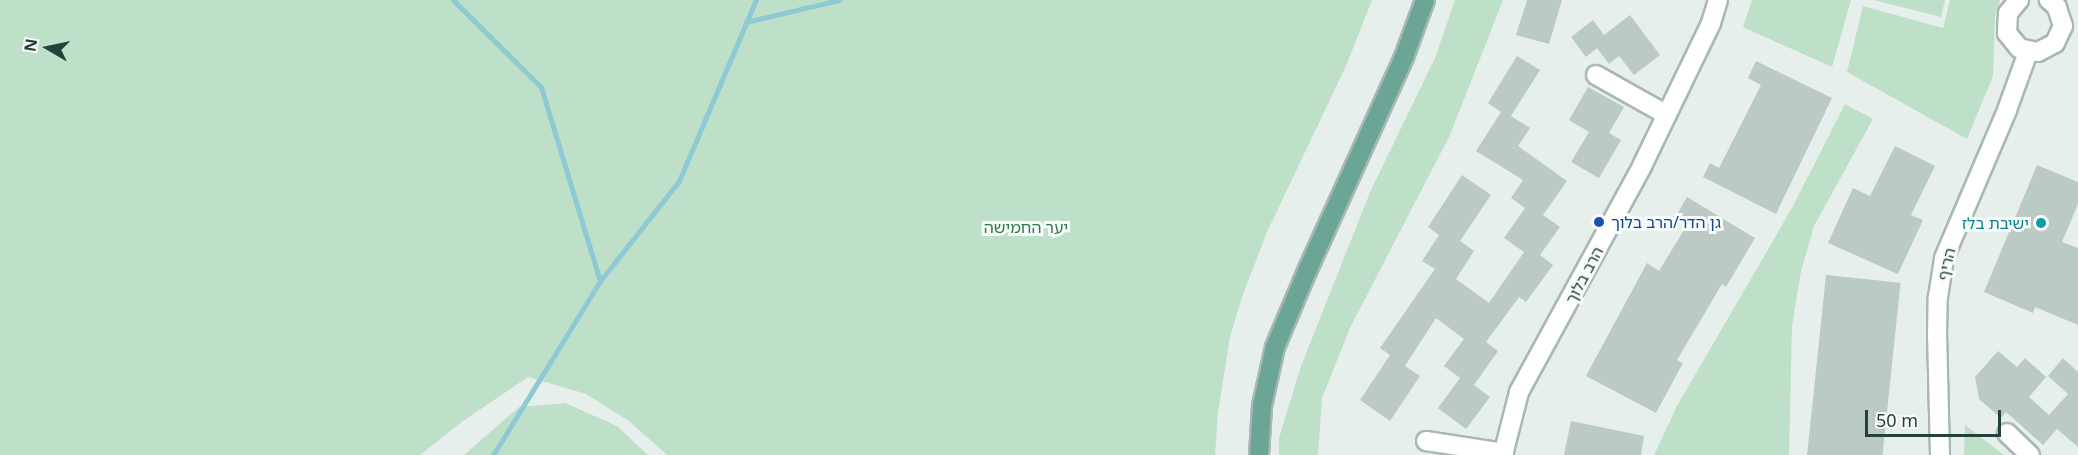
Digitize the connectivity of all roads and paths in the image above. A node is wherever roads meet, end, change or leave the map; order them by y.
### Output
1 (1425, 0) edge
2 (1718, 0) edge
3 (2019, 0) edge
4 (2049, 0) edge
5 (2070, 28) edge
6 (2028, 52) junction
7 (1596, 75) dead end
8 (1667, 115) junction
9 (2007, 433) dead end
10 (1426, 441) dead end
11 (1503, 454) edge
12 (1259, 455) edge
13 (1940, 455) edge
14 (2030, 455) edge

1 - 12 main road
2 - 8 street, הרב בלוך
3 - 6 street
4 - 5 street
5 - 6 street
6 - 13 street, הריף
7 - 8 street
8 - 11 street, הרב בלוך
9 - 14 street
10 - 11 street

